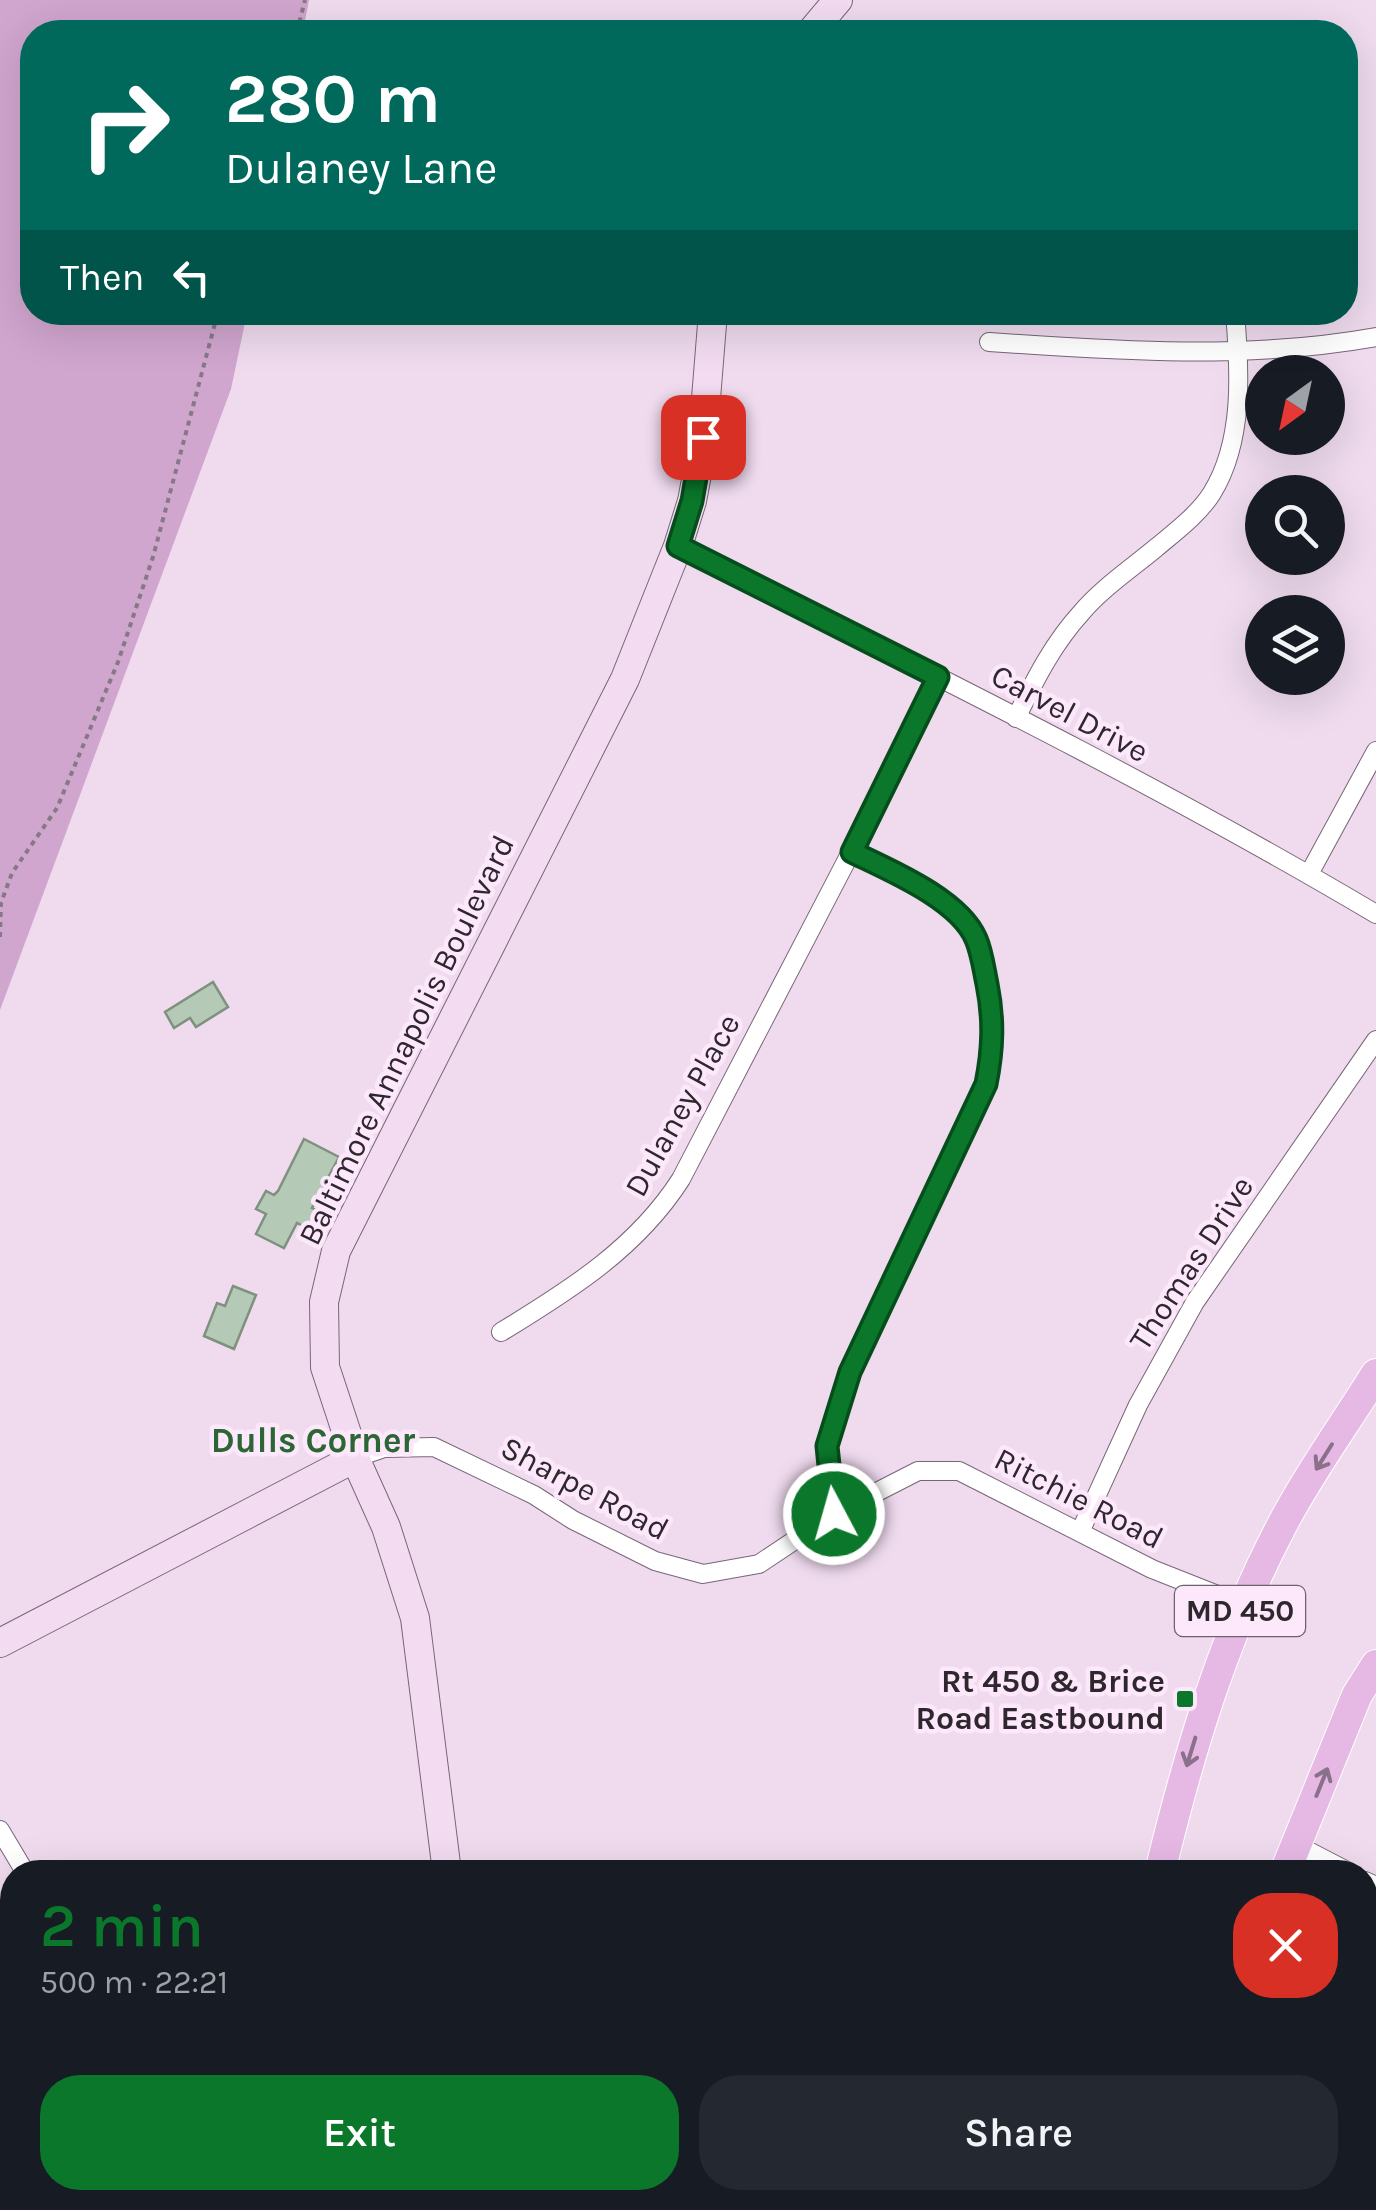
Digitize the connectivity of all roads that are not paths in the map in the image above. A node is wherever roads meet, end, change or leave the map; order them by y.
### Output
1 (838, 0) edge
2 (822, 20) edge
3 (712, 325) edge
4 (1235, 325) edge
5 (1376, 337) edge
6 (990, 342) dead end
7 (1238, 350) junction
8 (678, 546) junction
9 (938, 677) junction
10 (1016, 718) junction
11 (1376, 750) edge
12 (852, 852) junction
13 (1309, 874) junction
14 (1376, 914) edge
15 (1376, 1040) edge
16 (501, 1332) dead end
17 (1376, 1374) edge
18 (356, 1458) junction
19 (834, 1514) junction
20 (1080, 1532) junction
21 (1243, 1606) junction
22 (0, 1643) edge
23 (1376, 1665) edge
24 (0, 1830) edge
25 (1291, 1859) edge
26 (18, 1860) edge
27 (445, 1860) edge
28 (1163, 1860) edge

1 - 2 main road
3 - 8 main road, Baltimore Annapolis Boulevard
4 - 7 street
5 - 7 street
6 - 7 street
7 - 10 street
8 - 9 street, Carvel Drive
8 - 18 main road, Baltimore Annapolis Boulevard
9 - 10 street, Carvel Drive
9 - 12 street, Dulaney Place
10 - 13 street, Carvel Drive
11 - 13 street
12 - 16 street, Dulaney Place
12 - 19 street
13 - 14 street, Carvel Drive
15 - 20 street, Thomas Drive
17 -> 21 main road, MD 450
18 - 19 street, Sharpe Road
18 - 22 main road
18 - 27 main road, Baltimore Annapolis Boulevard
19 - 20 street, Ritchie Road
20 - 21 street, Ritchie Road
21 -> 28 main road, MD 450
25 -> 23 main road
24 - 26 street

